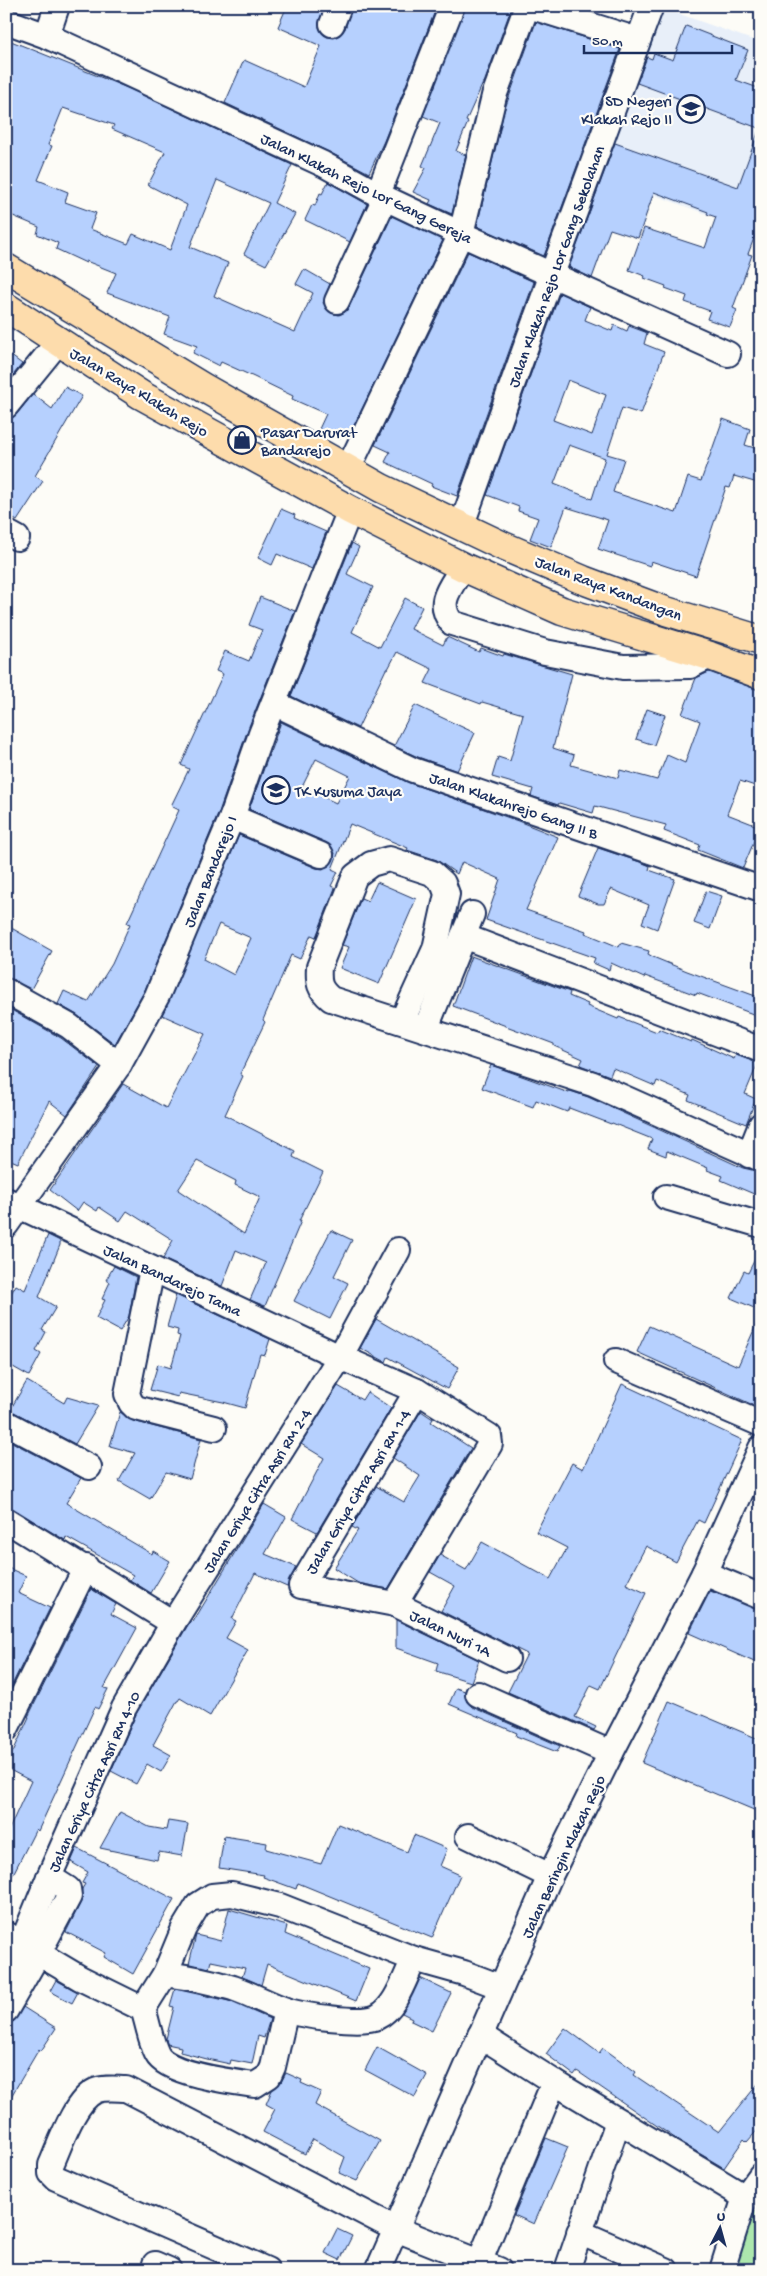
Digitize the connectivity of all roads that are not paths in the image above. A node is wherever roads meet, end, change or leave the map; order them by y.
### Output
1 (57, 6) edge
2 (452, 6) edge
3 (528, 6) edge
4 (651, 6) edge
5 (6, 20) edge
6 (47, 36) junction
7 (638, 40) junction
8 (382, 196) junction
9 (461, 234) junction
10 (6, 268) edge
11 (552, 274) junction
12 (337, 301) dead end
13 (6, 307) edge
14 (58, 342) junction
15 (728, 354) dead end
16 (161, 362) junction
17 (204, 388) junction
18 (141, 395) junction
19 (6, 406) edge
20 (184, 419) junction
21 (348, 469) junction
22 (350, 510) junction
23 (461, 527) junction
24 (463, 567) junction
25 (761, 640) edge
26 (710, 656) junction
27 (761, 675) edge
28 (274, 703) junction
29 (232, 817) junction
30 (321, 855) dead end
31 (761, 889) edge
32 (472, 914) dead end
33 (462, 936) junction
34 (6, 991) edge
35 (402, 1021) junction
36 (426, 1028) junction
37 (761, 1050) edge
38 (120, 1065) junction
39 (761, 1125) edge
40 (755, 1157) edge
41 (666, 1197) dead end
42 (10, 1211) edge
43 (761, 1225) edge
44 (398, 1250) dead end
45 (152, 1269) junction
46 (340, 1358) junction
47 (616, 1361) dead end
48 (417, 1391) junction
49 (6, 1422) edge
50 (761, 1424) edge
51 (214, 1428) dead end
52 (761, 1448) edge
53 (89, 1467) dead end
54 (9, 1529) edge
55 (86, 1567) junction
56 (704, 1573) junction
57 (761, 1597) edge
58 (395, 1604) junction
59 (173, 1622) junction
60 (508, 1659) dead end
61 (478, 1694) dead end
62 (6, 1729) edge
63 (611, 1753) junction
64 (468, 1836) dead end
65 (550, 1876) junction
66 (22, 1944) edge
67 (414, 1960) junction
68 (6, 1970) edge
69 (165, 1974) junction
70 (501, 1987) junction
71 (143, 2009) junction
72 (6, 2010) edge
73 (286, 2010) junction
74 (480, 2035) junction
75 (554, 2082) junction
76 (618, 2121) junction
77 (761, 2175) edge
78 (745, 2197) junction
79 (396, 2229) junction
80 (579, 2232) junction
81 (485, 2267) edge
82 (267, 2270) edge
83 (378, 2270) edge
84 (567, 2270) edge
85 (666, 2270) edge
86 (722, 2270) edge

1 - 6 street
2 - 8 street
3 - 7 street
3 - 9 street
4 - 7 street, Jalan Klakah Rejo Lor Gang Sekolahan
5 - 6 street, Jalan Klakah Rejo Lor Gang Gereja
6 - 8 street, Jalan Klakah Rejo Lor Gang Gereja
7 - 11 street, Jalan Klakah Rejo Lor Gang Sekolahan
8 - 9 street, Jalan Klakah Rejo Lor Gang Gereja
8 - 12 street
9 - 11 street, Jalan Klakah Rejo Lor Gang Gereja
9 - 21 street
10 - 16 main road
11 - 15 street, Jalan Klakah Rejo Lor Gang Gereja
11 - 23 street, Jalan Klakah Rejo Lor Gang Sekolahan
13 - 14 main road, Jalan Raya Klakah Rejo
14 - 18 main road, Jalan Raya Klakah Rejo
14 - 19 street
16 - 17 main road
16 - 18 main road
17 - 20 main road
17 - 21 main road
18 - 20 main road, Jalan Raya Klakah Rejo
20 - 22 main road, Jalan Raya Klakah Rejo
21 - 23 main road
22 - 24 main road, Jalan Raya Klakah Rejo
22 - 28 street, Jalan Bandarejo I
23 - 25 main road, Jalan Raya Kandangan
24 - 26 main road, Jalan Raya Kandangan
24 - 26 street
26 - 27 main road, Jalan Raya Kandangan
28 - 29 street, Jalan Bandarejo I
28 - 31 street, Jalan Klakahrejo Gang II B
29 - 30 street
29 - 38 street, Jalan Bandarejo I
32 - 33 street
33 - 36 street
33 - 37 street
34 - 38 street
35 - 35 street
35 - 36 street
36 - 40 street
38 - 42 street, Jalan Bandarejo I
39 - 40 street
41 - 43 street
42 - 45 street, Jalan Bandarejo Tama
44 - 46 street, Jalan Griya Citra Asri RM 2-4
45 - 46 street, Jalan Bandarejo Tama
45 - 51 street
46 - 48 street, Jalan Bandarejo Tama
46 - 59 street, Jalan Griya Citra Asri RM 2-4
47 - 50 street
48 - 58 street, Jalan Bandarejo Tama
48 - 58 street, Jalan Griya Citra Asri RM 1-4
49 - 53 street
52 - 56 street, Jalan Beringin Klakah Rejo
54 - 55 street
55 - 59 street
55 - 62 street
56 - 57 street
56 - 63 street, Jalan Beringin Klakah Rejo
58 - 60 street, Jalan Nuri 1A
59 - 66 street, Jalan Griya Citra Asri RM 4-10
61 - 63 street
63 - 65 street, Jalan Beringin Klakah Rejo
64 - 65 street
65 - 70 street, Jalan Beringin Klakah Rejo
66 - 68 street
66 - 71 street
66 - 72 street
67 - 69 street
67 - 70 street
67 - 73 street
69 - 71 street
69 - 73 street
70 - 74 street, Jalan Beringin Klakah Rejo
71 - 73 street
74 - 75 street
74 - 79 street, Jalan Beringin Klakah Rejo
75 - 76 street
75 - 81 street
76 - 78 street
76 - 80 street
77 - 78 street
78 - 86 street
79 - 81 street
79 - 82 street
79 - 83 street, Jalan Beringin Klakah Rejo
80 - 84 street
80 - 85 street

